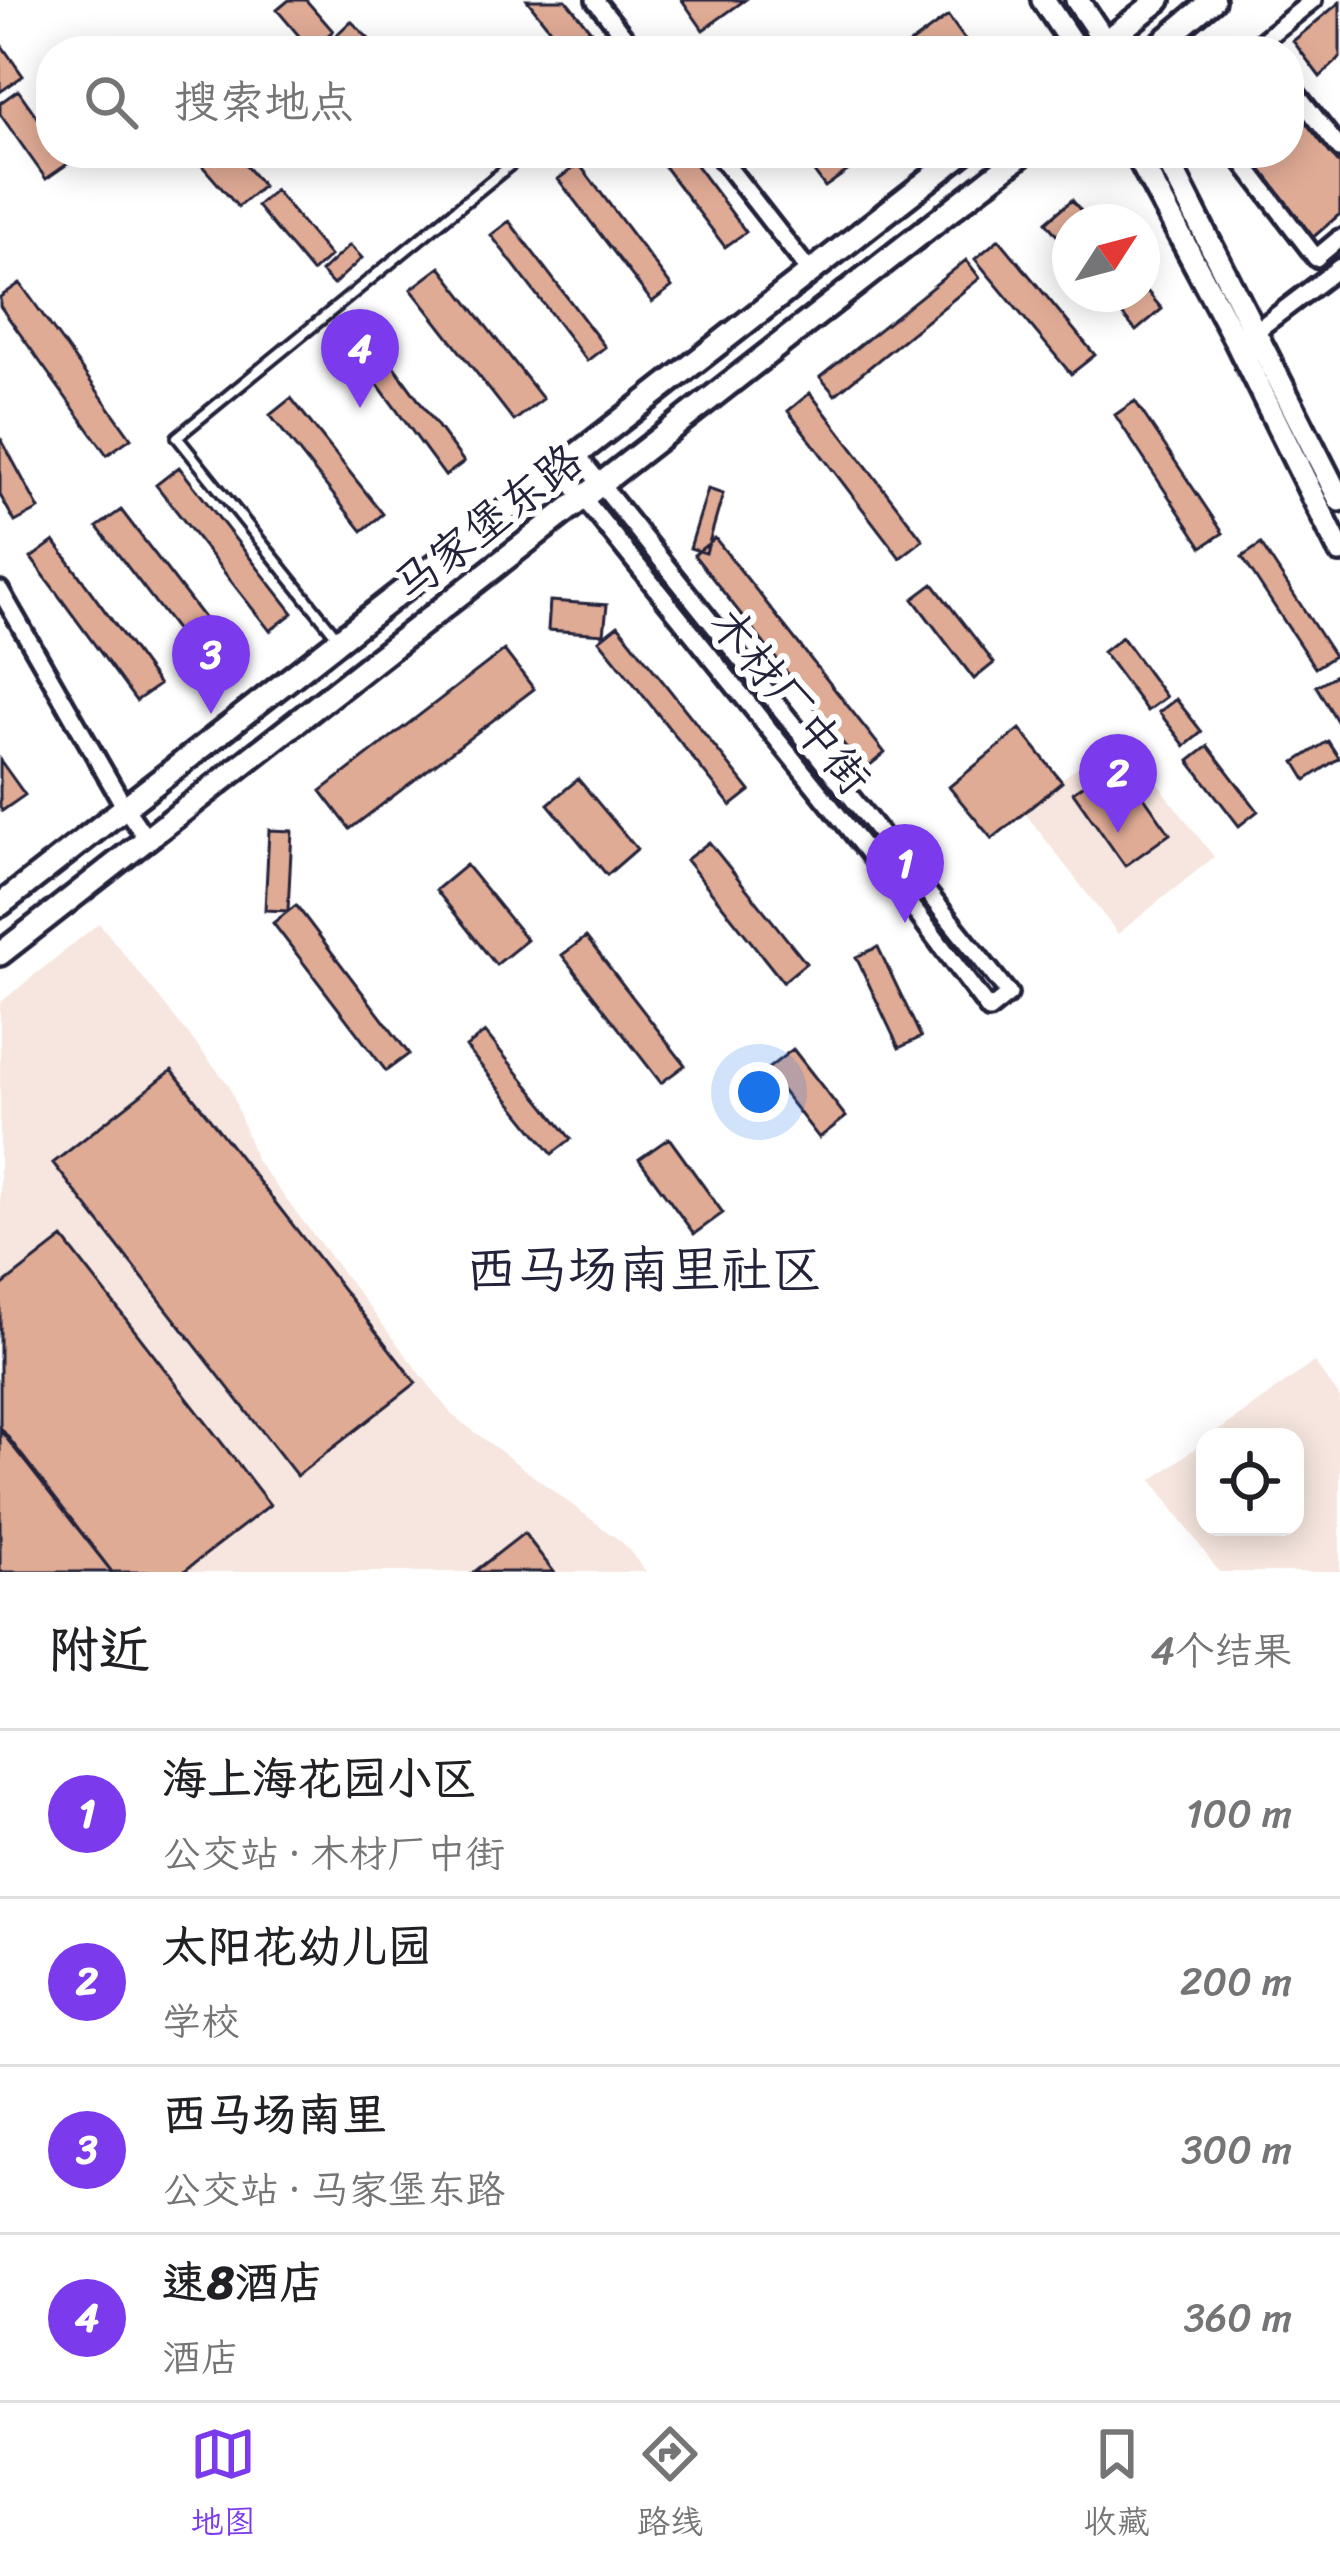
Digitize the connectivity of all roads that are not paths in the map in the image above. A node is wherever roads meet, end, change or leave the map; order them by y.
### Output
1 (595, 0) edge
2 (1043, 0) edge
3 (1078, 0) edge
4 (1159, 0) edge
5 (1213, 0) edge
6 (1313, 0) edge
7 (624, 36) edge
8 (1067, 36) edge
9 (1098, 36) edge
10 (1118, 36) edge
11 (1170, 36) edge
12 (1272, 36) edge
13 (1304, 103) edge
14 (1340, 149) edge
15 (507, 168) edge
16 (729, 168) edge
17 (944, 168) edge
18 (1005, 168) edge
19 (1144, 168) edge
20 (1171, 168) edge
21 (1247, 168) edge
22 (1340, 238) edge
23 (1340, 267) edge
24 (810, 272) junction
25 (1256, 331) junction
26 (569, 463) junction
27 (591, 490) junction
28 (1340, 500) edge
29 (1340, 551) edge
30 (0, 590) edge
31 (339, 639) junction
32 (124, 806) junction
33 (146, 838) junction
34 (0, 905) edge
35 (0, 954) edge

1 - 7 street
2 - 8 main road
3 - 9 main road
4 - 10 main road
5 - 11 main road
6 - 12 street
13 - 14 street
15 - 31 lane
16 - 24 street
17 - 24 main road, 马家堡东路
18 - 27 main road, 马家堡东路
19 - 29 main road
20 - 25 main road
21 - 22 street
23 - 25 street
24 - 26 main road, 马家堡东路
25 - 28 main road
26 - 27 street, 木材厂中街
26 - 31 main road, 马家堡东路
27 - 27 street, 木材厂中街
27 - 33 main road, 马家堡东路
30 - 32 street
31 - 32 main road, 马家堡东路
32 - 33 street
32 - 34 main road, 马家堡东路
33 - 35 main road, 马家堡东路

